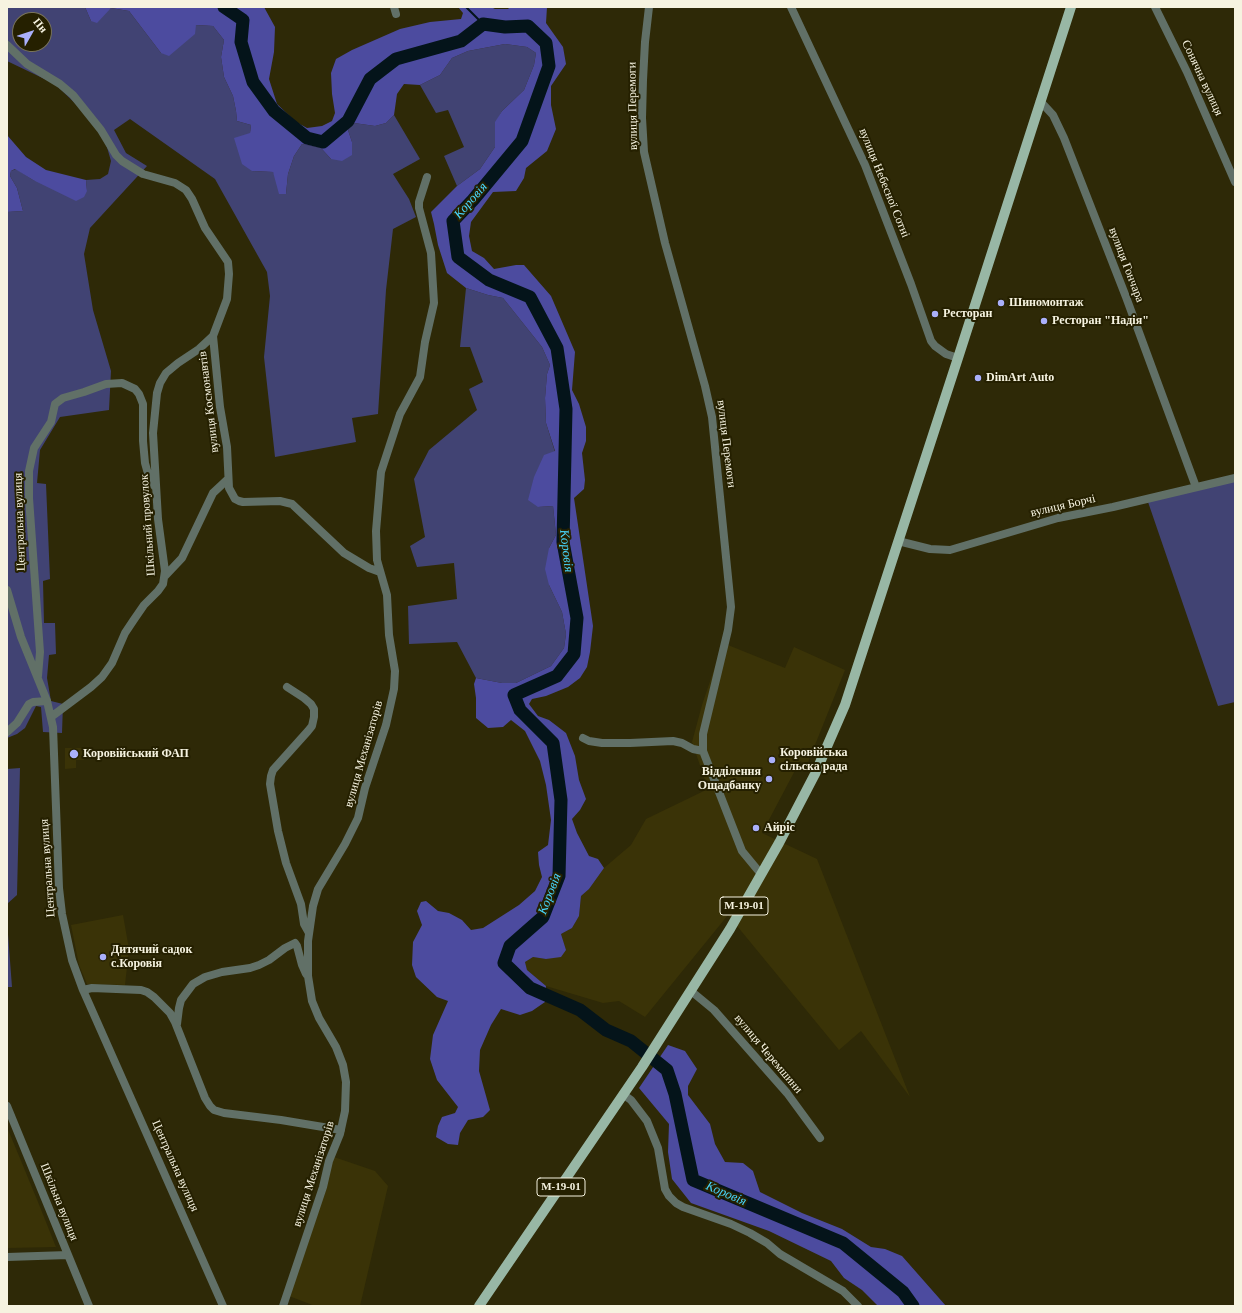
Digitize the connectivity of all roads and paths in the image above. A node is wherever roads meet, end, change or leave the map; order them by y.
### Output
1 (649, 7) edge
2 (791, 7) edge
3 (1071, 7) edge
4 (1155, 7) edge
5 (7, 45) edge
6 (1040, 101) junction
7 (427, 177) dead end
8 (1235, 182) edge
9 (213, 336) junction
10 (958, 358) junction
11 (1235, 478) edge
12 (228, 479) junction
13 (1196, 487) junction
14 (156, 488) junction
15 (898, 541) junction
16 (380, 572) junction
17 (165, 576) junction
18 (7, 590) edge
19 (38, 677) junction
20 (287, 687) dead end
21 (47, 701) junction
22 (51, 717) junction
23 (7, 732) edge
24 (583, 738) dead end
25 (703, 751) junction
26 (761, 874) junction
27 (309, 933) junction
28 (308, 976) junction
29 (83, 990) junction
30 (691, 991) junction
31 (177, 1026) junction
32 (624, 1095) junction
33 (7, 1106) edge
34 (341, 1130) junction
35 (820, 1138) dead end
36 (68, 1255) junction
37 (7, 1257) edge
38 (89, 1306) edge
39 (223, 1306) edge
40 (283, 1306) edge
41 (479, 1306) edge
42 (858, 1306) edge

1 - 25 street, вулиця Перемоги
2 - 10 street, вулиця Небесної Сотні
3 - 6 main road, М-19-01
4 - 8 street, Сонячна вулиця
5 - 9 street, вулиця Космонавтів
6 - 10 main road, М-19-01
6 - 13 street, вулиця Гончара
7 - 16 street, вулиця Механізаторів
9 - 12 street, вулиця Космонавтів
9 - 14 street, Шкільний провулок
10 - 15 main road, М-19-01
11 - 13 street, вулиця Борчі
12 - 16 street, вулиця Космонавтів
12 - 17 street
13 - 15 street, вулиця Борчі
14 - 17 street, Шкільний провулок
14 - 19 street, Центральна вулиця
15 - 26 main road, М-19-01
16 - 27 street, вулиця Механізаторів
17 - 22 street, Шкільний провулок
18 - 19 street
19 - 21 street, Центральна вулиця
20 - 27 street, вулиця Механізаторів
21 - 22 street, Центральна вулиця
21 - 23 street
22 - 29 street, Центральна вулиця
24 - 25 street
25 - 26 street, вулиця Перемоги
26 - 30 main road, М-19-01
27 - 28 street, вулиця Механізаторів
28 - 31 street
28 - 34 street, вулиця Механізаторів
29 - 31 street
29 - 39 street, Центральна вулиця
30 - 32 main road, М-19-01
30 - 35 street, вулиця Черемшини
31 - 34 street
32 - 41 main road, М-19-01
32 - 42 street
33 - 36 street, Шкільна вулиця
34 - 40 street, вулиця Механізаторів
36 - 37 street
36 - 38 street, Шкільна вулиця

